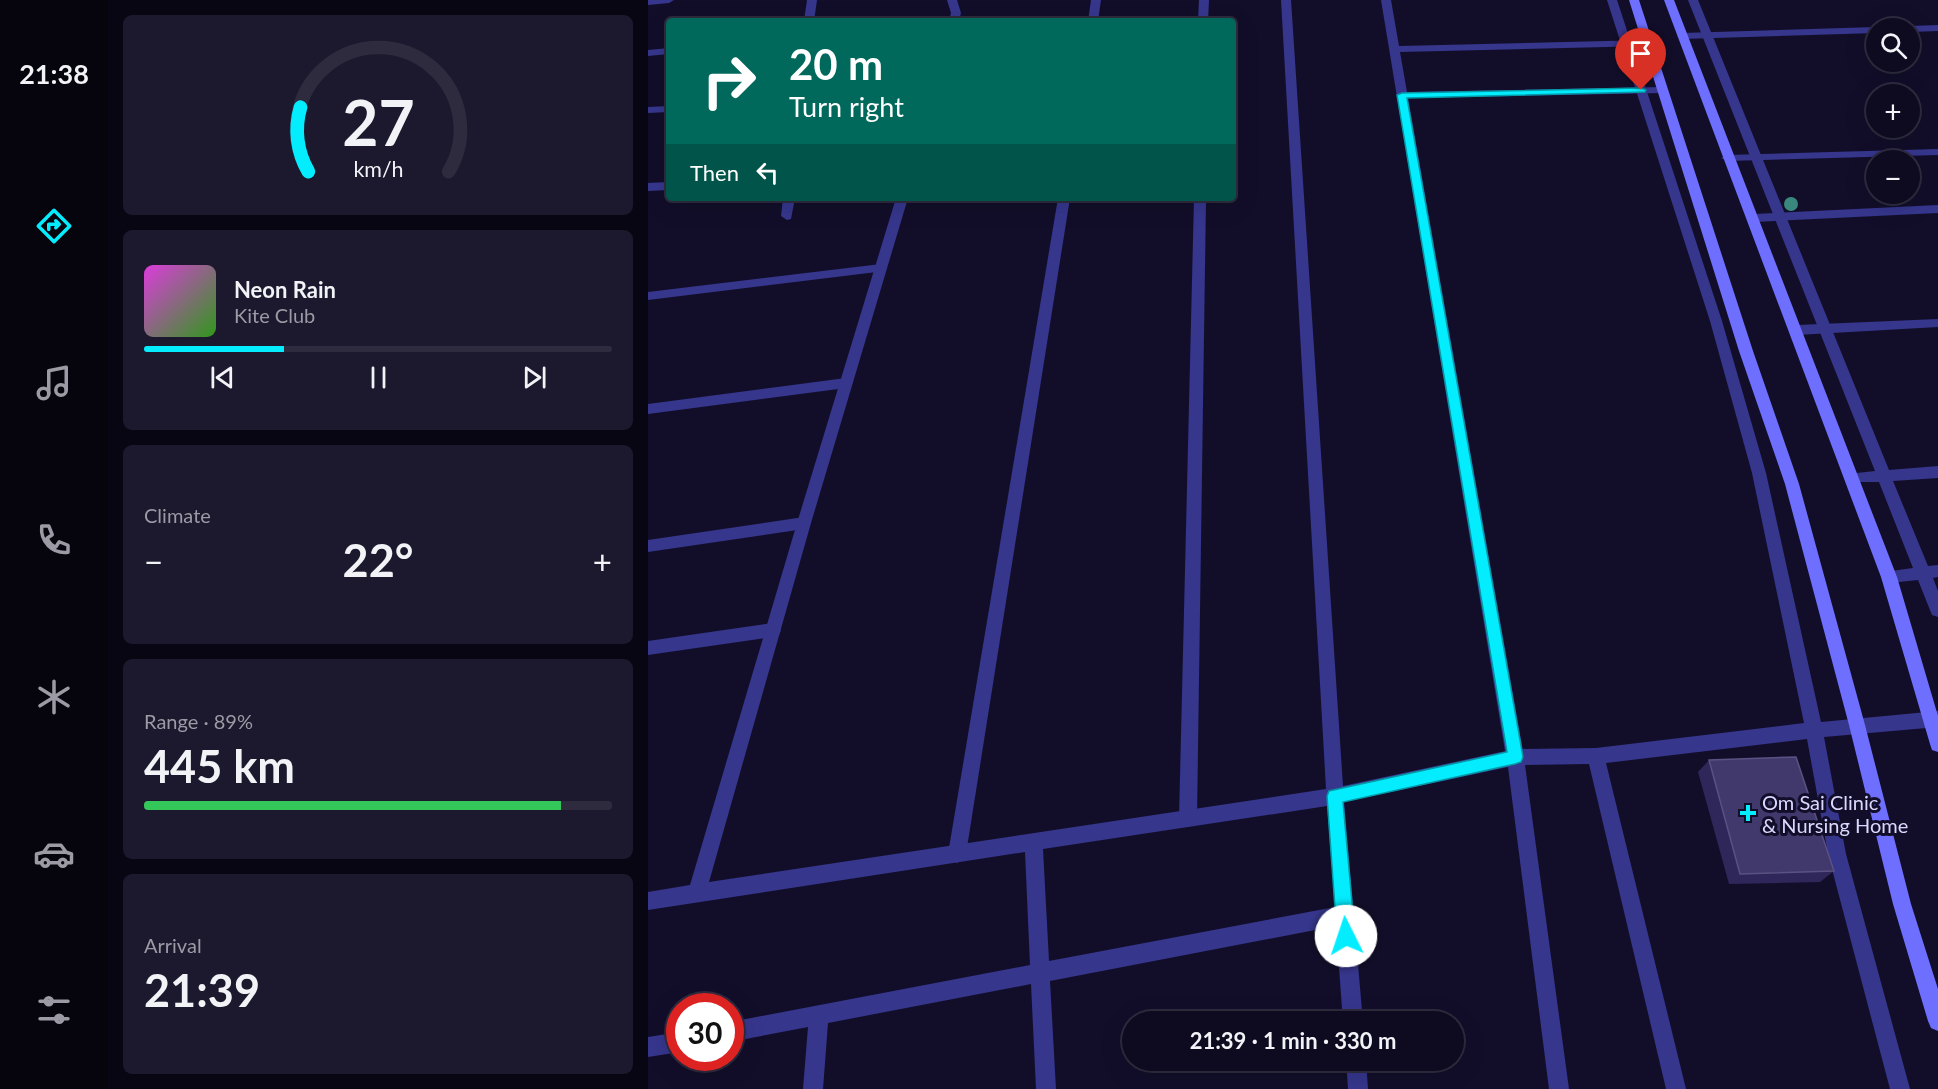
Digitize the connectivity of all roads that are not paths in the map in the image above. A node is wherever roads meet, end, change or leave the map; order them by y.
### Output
1 (669, 0) edge
2 (812, 0) edge
3 (952, 0) edge
4 (1096, 0) edge
5 (1204, 0) edge
6 (1286, 0) edge
7 (1386, 0) edge
8 (1612, 0) edge
9 (1634, 0) edge
10 (1669, 0) edge
11 (1693, 0) edge
12 (648, 2) edge
13 (809, 18) edge
14 (955, 18) edge
15 (1093, 18) edge
16 (1203, 18) edge
17 (1938, 28) edge
18 (1920, 29) edge
19 (1866, 30) edge
20 (1682, 36) junction
21 (1707, 36) junction
22 (1648, 42) junction
23 (1626, 43) junction
24 (1394, 49) junction
25 (666, 51) edge
26 (648, 53) edge
27 (1641, 90) junction
28 (1663, 90) junction
29 (1402, 95) junction
30 (666, 109) edge
31 (648, 110) edge
32 (1938, 152) edge
33 (1755, 157) junction
34 (1727, 158) junction
35 (666, 186) edge
36 (648, 187) edge
37 (789, 201) edge
38 (901, 201) edge
39 (1064, 201) edge
40 (1200, 201) edge
41 (1938, 209) edge
42 (787, 216) dead end
43 (1780, 217) junction
44 (1754, 218) junction
45 (881, 268) junction
46 (648, 296) edge
47 (1938, 323) edge
48 (1825, 328) junction
49 (1797, 330) junction
50 (846, 383) junction
51 (648, 410) edge
52 (1938, 472) edge
53 (1884, 476) junction
54 (1853, 478) junction
55 (804, 523) junction
56 (648, 546) edge
57 (1930, 572) edge
58 (1889, 577) junction
59 (1938, 610) edge
60 (773, 630) junction
61 (648, 648) edge
62 (1935, 719) edge
63 (1857, 725) junction
64 (1814, 730) junction
65 (1938, 744) edge
66 (1596, 756) junction
67 (1515, 757) junction
68 (1335, 796) junction
69 (1188, 818) junction
70 (1034, 842) junction
71 (957, 854) junction
72 (697, 893) junction
73 (648, 901) edge
74 (1344, 915) junction
75 (1040, 974) junction
76 (1352, 1011) edge
77 (819, 1016) junction
78 (1938, 1021) edge
79 (744, 1029) edge
80 (666, 1044) edge
81 (648, 1047) edge
82 (1357, 1071) edge
83 (813, 1089) edge
84 (1046, 1089) edge
85 (1358, 1089) edge
86 (1559, 1089) edge
87 (1676, 1089) edge
88 (1900, 1089) edge

1 - 12 street
2 - 13 street
3 - 14 street
4 - 15 street
5 - 16 street
6 - 68 street
7 - 24 street
8 - 23 street
9 - 22 street
10 - 20 street
11 - 21 street
17 - 18 street
19 - 21 street
20 - 21 street
20 - 34 street
21 - 33 street
22 - 23 street
22 - 28 street
23 - 24 street
23 - 27 street
24 - 29 street
25 - 26 street
27 - 28 street
27 - 29 street
27 - 64 street
28 - 63 street
29 - 67 street
30 - 31 street
32 - 33 street
33 - 34 street
33 - 43 street
34 - 44 street
35 - 36 street
37 - 42 street
38 - 45 street
39 - 71 street
40 - 69 street
41 - 43 street
43 - 44 street
43 - 48 street
44 - 49 street
45 - 46 street
45 - 50 street
47 - 48 street
48 - 49 street
48 - 53 street
49 - 54 street
50 - 51 street
50 - 55 street
52 - 53 street
53 - 54 street
53 - 57 street
54 - 58 street
55 - 56 street
55 - 60 street
57 - 58 street
57 - 59 street
58 - 62 street
60 - 61 street
60 - 72 street
62 - 63 street
62 - 65 street
63 - 64 street
63 - 78 street
64 - 66 street
64 - 88 street
66 - 67 street
66 - 87 street
67 - 68 street
67 - 86 street
68 - 69 street
68 - 74 street
69 - 70 street
70 - 71 street
70 - 75 street
71 - 72 street
72 - 73 street
74 - 75 street
74 - 76 street
75 - 77 street
75 - 84 street
77 - 79 street
77 - 83 street
80 - 81 street
82 - 85 street

